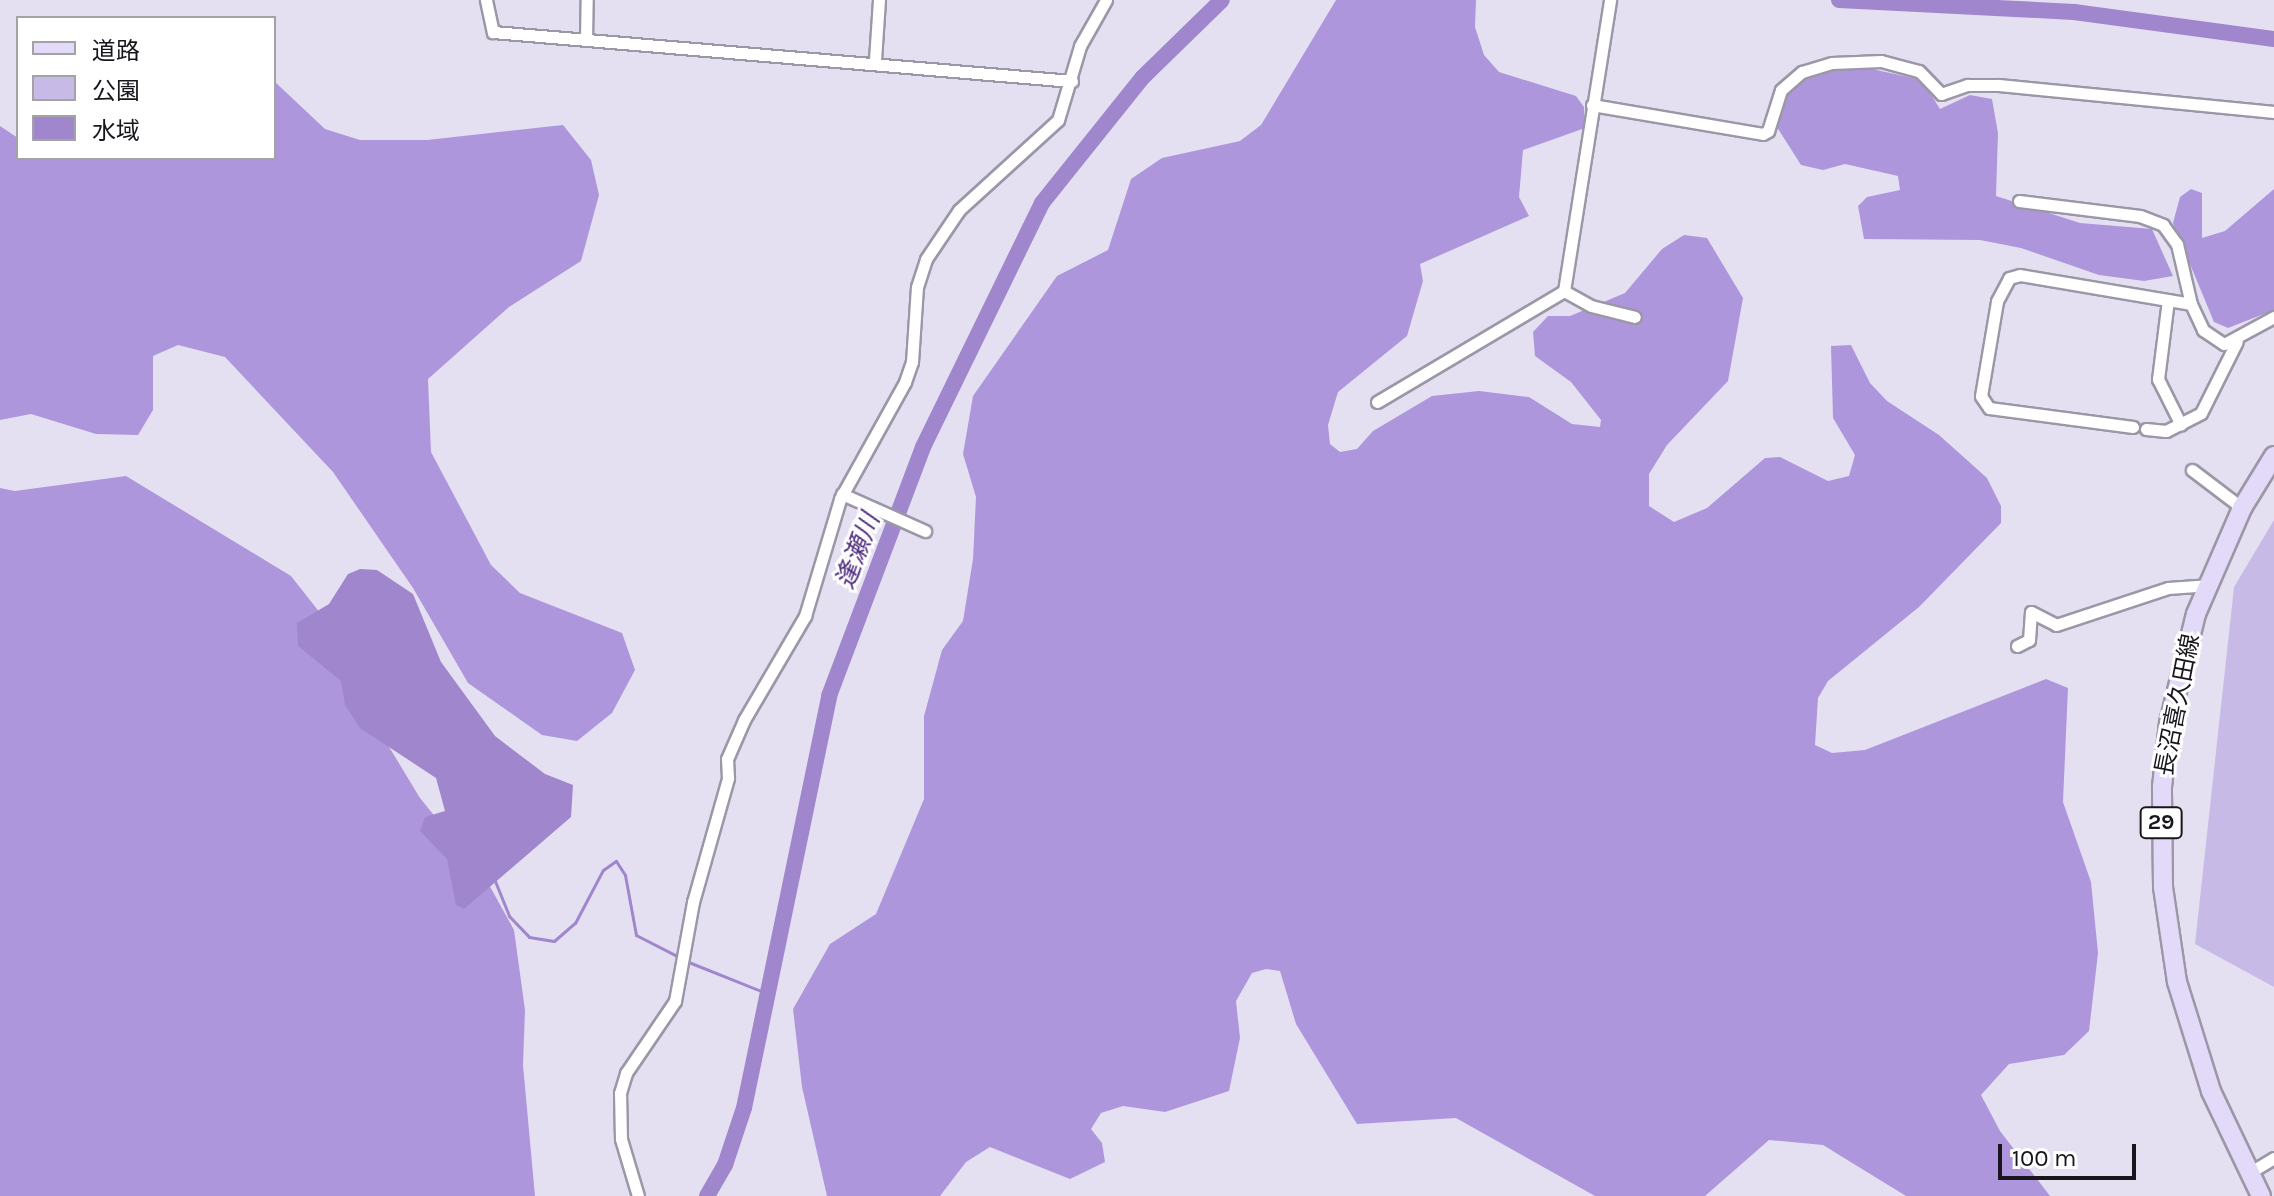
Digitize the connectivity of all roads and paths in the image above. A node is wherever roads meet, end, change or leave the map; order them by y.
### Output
1 (486, 0) edge
2 (587, 0) edge
3 (879, 0) edge
4 (1106, 0) edge
5 (1610, 0) edge
6 (586, 39) junction
7 (875, 60) junction
8 (1072, 81) junction
9 (1592, 105) junction
10 (2274, 112) edge
11 (2019, 201) dead end
12 (1564, 291) junction
13 (2168, 300) junction
14 (2191, 304) junction
15 (1635, 317) dead end
16 (2274, 317) edge
17 (2237, 341) junction
18 (1377, 402) dead end
19 (2181, 425) junction
20 (2133, 427) dead end
21 (2146, 429) dead end
22 (2274, 456) edge
23 (2192, 470) dead end
24 (842, 494) junction
25 (2242, 508) junction
26 (925, 531) dead end
27 (2207, 585) junction
28 (2017, 646) dead end
29 (2274, 1158) edge
30 (2249, 1173) junction
31 (638, 1196) edge
32 (2261, 1196) edge

1 - 6 street
2 - 6 street
3 - 7 street
4 - 8 street
5 - 9 street
6 - 7 street
7 - 8 street
8 - 24 street
9 - 10 street
9 - 12 street
11 - 14 street
12 - 15 street
12 - 18 street
13 - 14 street
13 - 19 street
13 - 20 street
14 - 17 street
16 - 17 street
17 - 19 street
19 - 21 street
22 - 25 main road, 長沼喜久田線 / 29
23 - 25 street
24 - 26 street
24 - 31 street
25 - 27 main road, 長沼喜久田線 / 29
27 - 28 street
27 - 30 main road, 長沼喜久田線 / 29
29 - 30 street
30 - 32 main road, 長沼喜久田線 / 29

